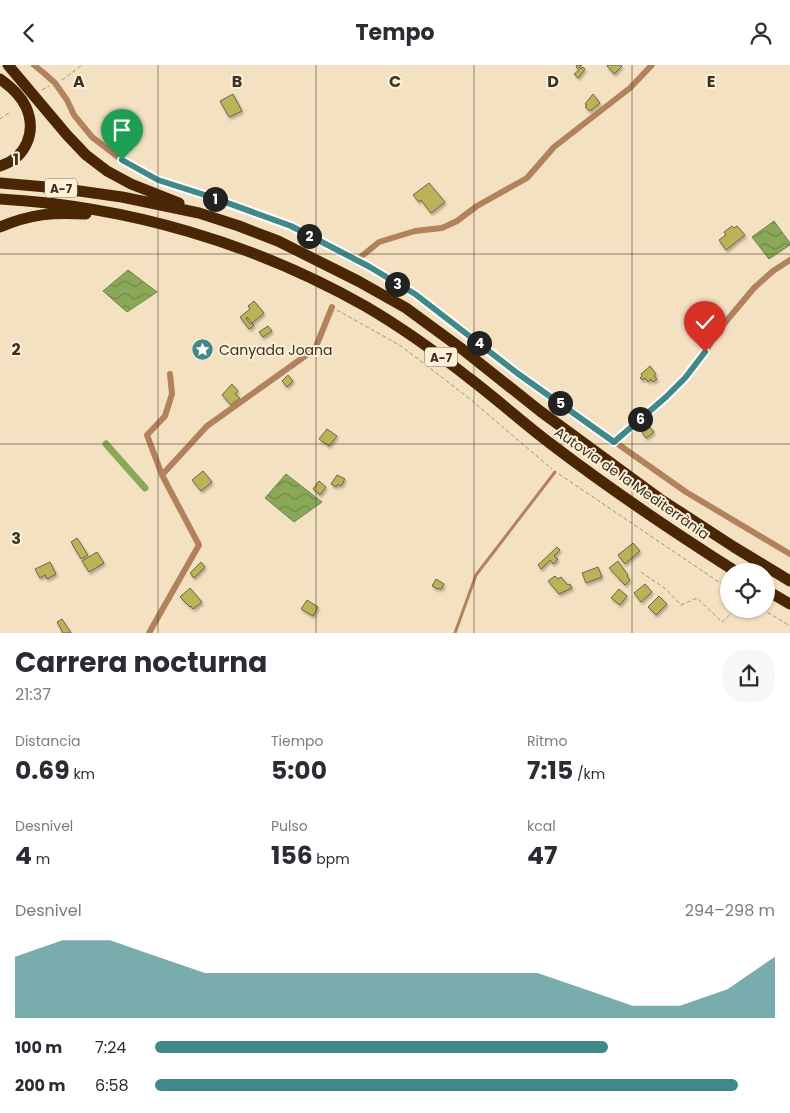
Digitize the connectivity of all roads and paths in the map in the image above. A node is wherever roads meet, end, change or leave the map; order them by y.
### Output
1 (34, 65) edge
2 (82, 65) edge
3 (652, 65) edge
4 (0, 67) edge
5 (10, 68) edge
6 (0, 79) edge
7 (54, 83) junction
8 (41, 91) dead end
9 (10, 112) dead end
10 (0, 119) edge
11 (0, 166) edge
12 (0, 183) edge
13 (0, 199) edge
14 (111, 211) junction
15 (198, 213) junction
16 (0, 227) edge
17 (357, 260) junction
18 (790, 260) edge
19 (332, 307) joint
20 (170, 374) dead end
21 (614, 442) junction
22 (555, 472) junction
23 (162, 475) junction
24 (790, 554) edge
25 (722, 563) edge
26 (641, 572) dead end
27 (790, 581) edge
28 (720, 583) edge
29 (775, 595) edge
30 (790, 604) edge
31 (775, 617) edge
32 (726, 618) edge
33 (790, 626) edge
34 (149, 633) edge
35 (455, 633) edge

1 - 7 street
2 - 7 path
3 - 17 street
4 - 5 highway
5 - 15 highway
6 - 11 highway
7 - 8 path
7 - 17 street
9 - 10 path
12 - 15 highway, Autovia de la Mediterrània / A-7
13 - 14 highway, Autovia de la Mediterrània / A-7
14 - 16 highway
14 - 25 highway, Autovia de la Mediterrània / A-7
15 - 27 highway, Autovia de la Mediterrània / A-7
17 - 21 street
18 - 21 street
19 - 22 path
19 - 23 street
20 - 23 street
21 - 24 street
22 - 28 path
22 - 35 lane
23 - 34 street
26 - 32 path
29 - 30 highway
31 - 33 path

